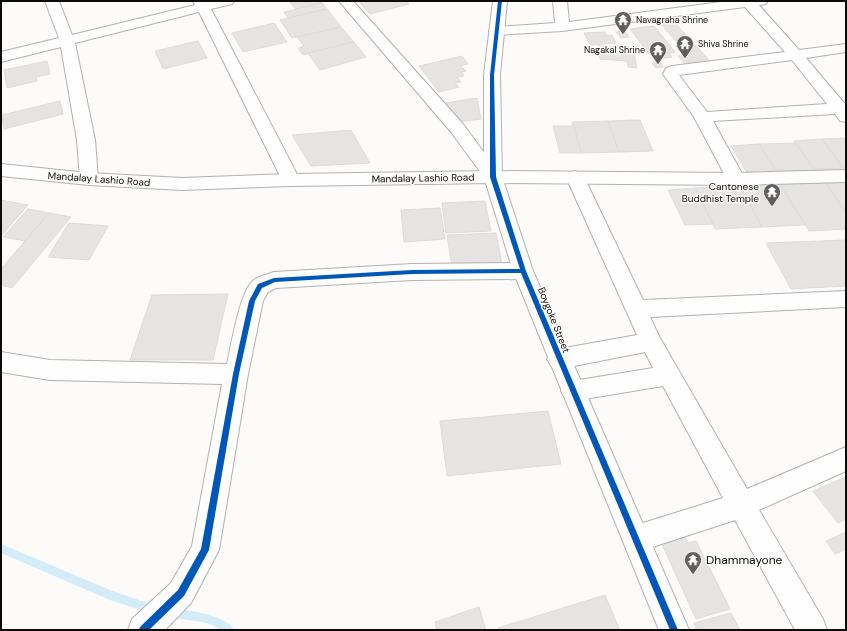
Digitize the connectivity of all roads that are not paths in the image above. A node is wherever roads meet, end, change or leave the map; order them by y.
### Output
1 (52, 1) edge
2 (227, 1) edge
3 (346, 1) edge
4 (500, 1) edge
5 (560, 1) edge
6 (753, 1) edge
7 (202, 4) edge
8 (562, 27) junction
9 (496, 31) junction
10 (67, 40) junction
11 (846, 48) edge
12 (796, 55) junction
13 (1, 57) edge
14 (844, 111) edge
15 (702, 117) junction
16 (1, 170) edge
17 (493, 176) junction
18 (846, 176) edge
19 (575, 177) junction
20 (736, 178) junction
21 (89, 179) junction
22 (291, 180) junction
23 (523, 271) junction
24 (846, 299) edge
25 (636, 308) junction
26 (651, 342) junction
27 (559, 359) junction
28 (1, 362) edge
29 (236, 374) junction
30 (669, 375) junction
31 (573, 391) junction
32 (846, 459) edge
33 (741, 506) junction
34 (637, 538) junction
35 (143, 630) edge
36 (674, 630) edge
37 (812, 630) edge

1 - 10 main road
2 - 7 main road
3 - 17 main road
4 - 9 main road, Boygoke Street
5 - 8 main road
6 - 8 main road
6 - 12 main road
7 - 10 main road
7 - 22 main road
8 - 9 main road
9 - 17 main road, Boygoke Street
10 - 13 main road
10 - 21 main road
11 - 12 main road
12 - 14 main road
12 - 15 main road
14 - 15 main road
15 - 20 main road
16 - 21 main road, Mandalay Lashio Road
17 - 19 main road, Mandalay Lashio Road
17 - 22 main road, Mandalay Lashio Road
17 - 23 main road, Boygoke Street
18 - 20 main road, Mandalay Lashio Road
19 - 20 main road, Mandalay Lashio Road
19 - 25 main road
21 - 22 main road, Mandalay Lashio Road
23 - 27 main road, Boygoke Street
23 - 29 main road
24 - 25 main road
25 - 26 main road
26 - 27 main road
26 - 30 main road
27 - 31 main road, Boygoke Street
28 - 29 main road
29 - 35 main road
30 - 31 main road
30 - 33 main road
31 - 34 main road, Boygoke Street
32 - 33 main road
33 - 34 main road
33 - 37 main road
34 - 36 main road, Boygoke Street

